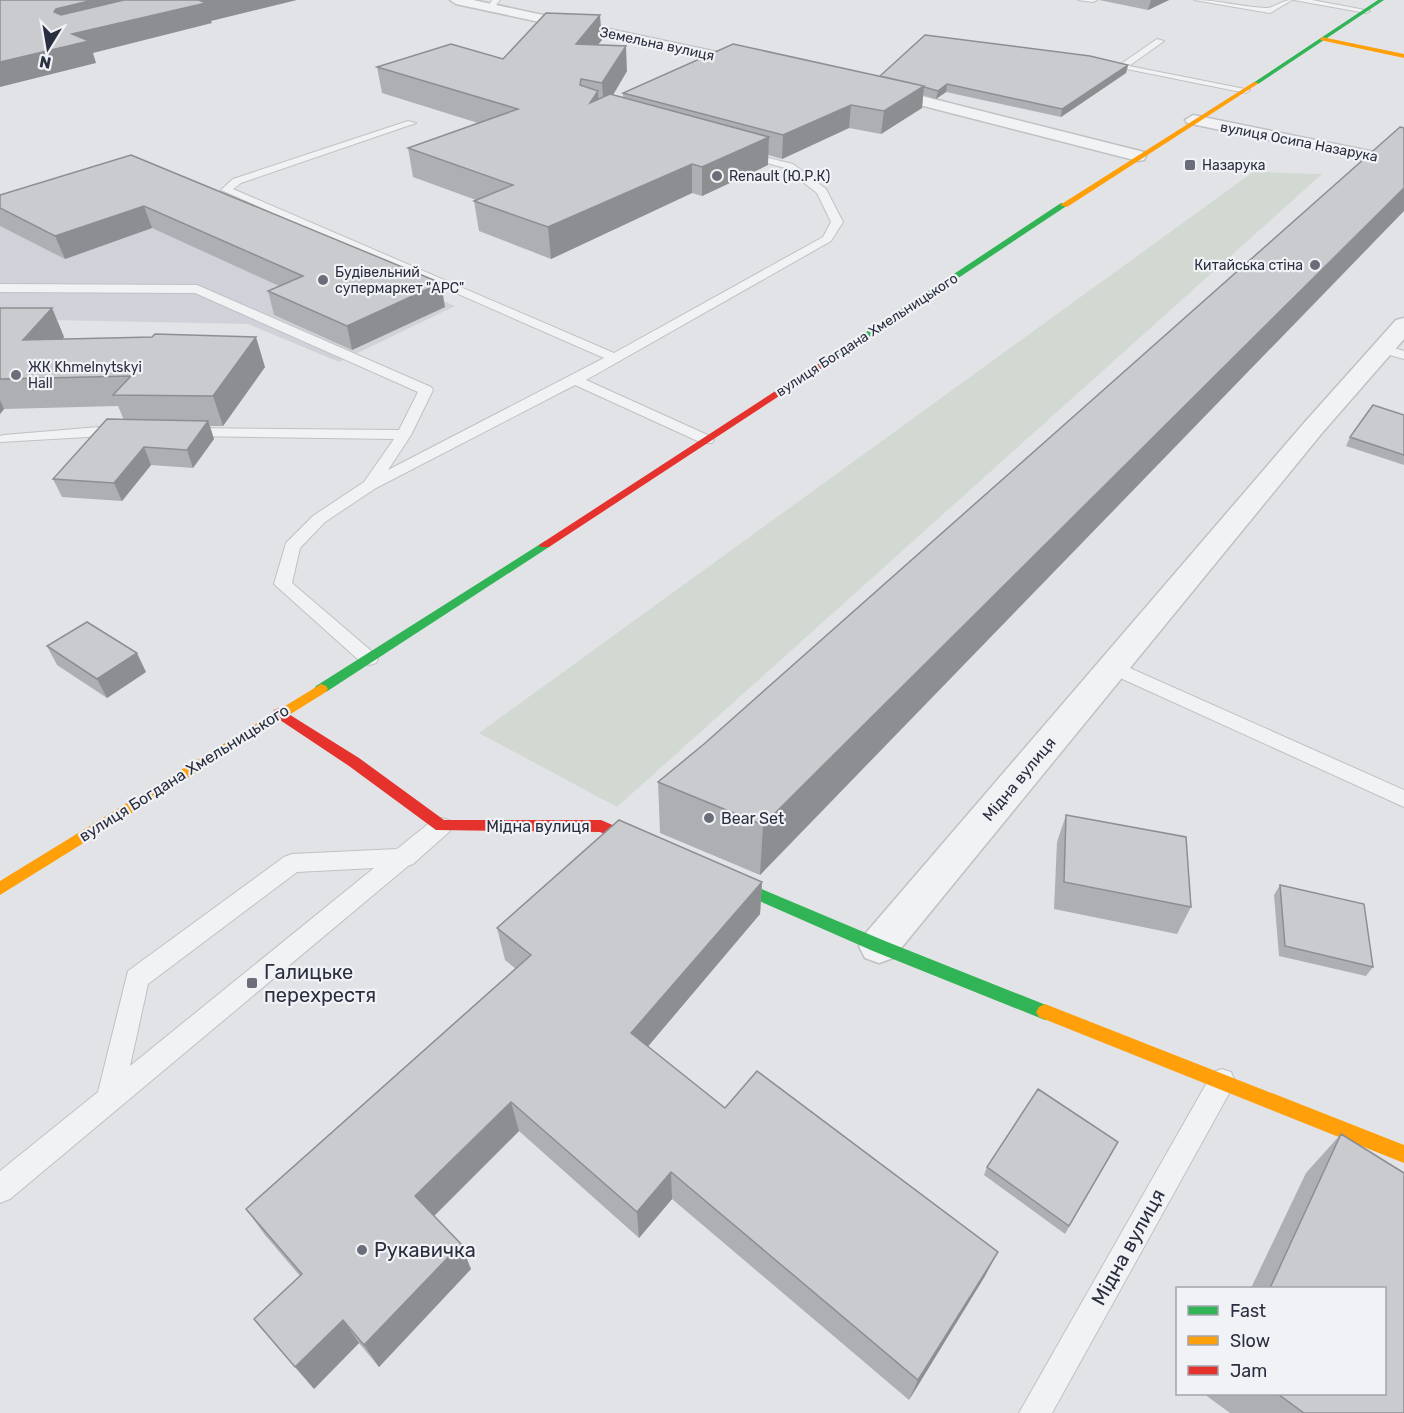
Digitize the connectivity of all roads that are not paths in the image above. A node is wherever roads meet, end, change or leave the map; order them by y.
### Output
1 (456, 0) edge
2 (1082, 0) edge
3 (1093, 0) edge
4 (1198, 0) edge
5 (1288, 0) edge
6 (1298, 0) edge
7 (1381, 0) edge
8 (493, 4) edge
9 (1366, 11) junction
10 (1322, 39) junction
11 (1160, 41) dead end
12 (1404, 56) edge
13 (1089, 60) edge
14 (767, 67) edge
15 (1122, 67) junction
16 (1158, 73) junction
17 (1145, 83) dead end
18 (864, 87) edge
19 (1246, 90) junction
20 (1193, 120) junction
21 (411, 123) edge
22 (733, 150) edge
23 (1138, 156) junction
24 (1404, 163) edge
25 (0, 288) edge
26 (1404, 326) edge
27 (1394, 352) edge
28 (614, 358) junction
29 (575, 380) junction
30 (134, 431) edge
31 (170, 432) edge
32 (404, 435) junction
33 (4, 439) dead end
34 (707, 440) junction
35 (370, 485) junction
36 (369, 659) junction
37 (1114, 667) junction
38 (279, 713) junction
39 (1404, 799) edge
40 (441, 826) junction
41 (665, 854) edge
42 (405, 858) junction
43 (708, 872) edge
44 (0, 889) edge
45 (879, 946) junction
46 (1222, 1081) junction
47 (109, 1100) junction
48 (1404, 1154) edge
49 (0, 1189) edge
50 (1035, 1413) edge

1 - 8 street, Земельна вулиця
2 - 3 lane
4 - 5 lane
6 - 9 lane
7 - 9 main road, вулиця Богдана Хмельницького
8 - 14 street, Земельна вулиця
9 - 10 main road, вулиця Богдана Хмельницького
10 - 12 main road
10 - 19 main road, вулиця Богдана Хмельницького
11 - 15 lane
13 - 15 lane
15 - 16 lane
16 - 17 lane
16 - 19 lane
18 - 23 street
19 - 20 main road, вулиця Богдана Хмельницького
20 - 23 main road, вулиця Богдана Хмельницького
20 - 24 street, вулиця Осипа Назарука
21 - 28 lane
22 - 28 lane
23 - 34 main road, вулиця Богдана Хмельницького
25 - 32 lane
26 - 27 street, Мідна вулиця
27 - 37 street, Мідна вулиця
28 - 29 lane
29 - 34 lane
29 - 35 lane
30 - 33 lane
31 - 32 lane
32 - 35 lane
34 - 36 main road, вулиця Богдана Хмельницького
35 - 36 lane
36 - 38 main road, вулиця Богдана Хмельницького
37 - 39 lane
37 - 45 street, Мідна вулиця
38 - 40 main road
38 - 44 main road, вулиця Богдана Хмельницького
40 - 41 main road, Мідна вулиця
40 - 42 lane
42 - 47 lane
42 - 47 lane
43 - 45 main road
45 - 46 main road
46 - 48 main road
46 - 50 lane, Мідна вулиця
47 - 49 lane

